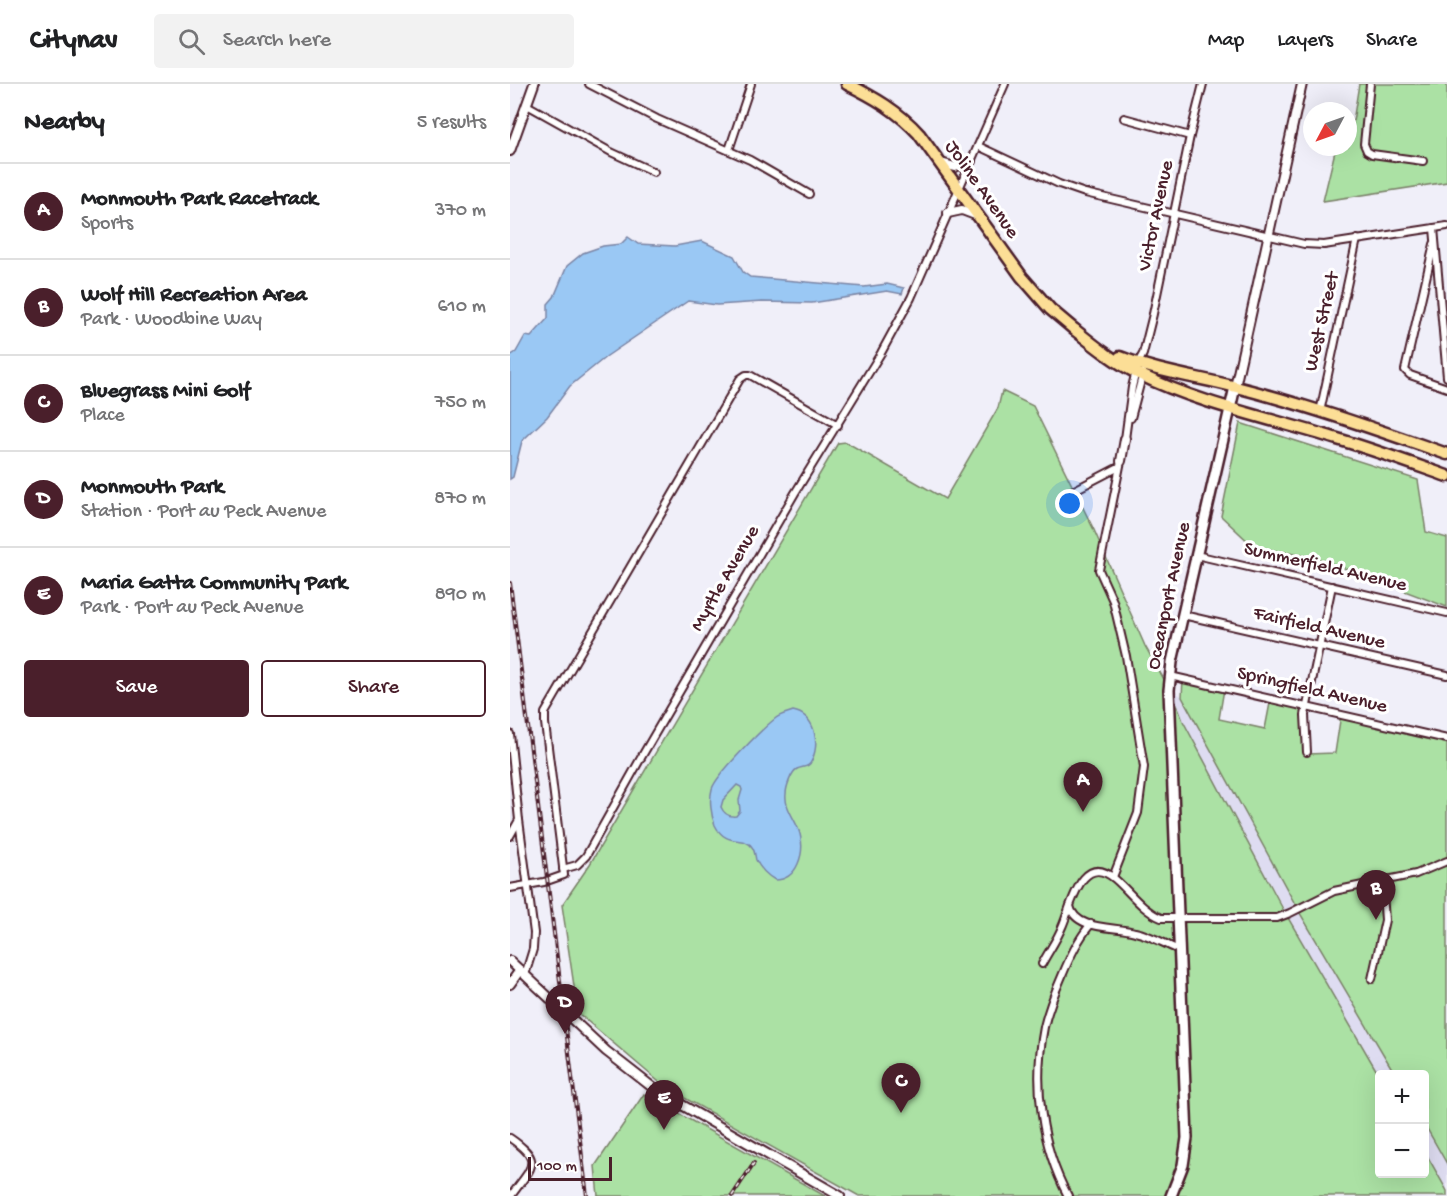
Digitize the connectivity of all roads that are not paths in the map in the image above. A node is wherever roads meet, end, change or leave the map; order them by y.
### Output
1 (534, 84) edge
2 (589, 84) edge
3 (751, 84) edge
4 (846, 84) edge
5 (1005, 84) edge
6 (1203, 84) edge
7 (1302, 84) edge
8 (1370, 84) edge
9 (527, 105) junction
10 (1124, 118) dead end
11 (1190, 136) junction
12 (978, 146) junction
13 (729, 150) junction
14 (510, 151) edge
15 (938, 161) junction
16 (971, 161) junction
17 (1423, 161) dead end
18 (654, 172) dead end
19 (958, 188) junction
20 (810, 194) dead end
21 (948, 213) junction
22 (1174, 215) junction
23 (978, 217) junction
24 (1447, 226) edge
25 (1434, 228) junction
26 (1269, 236) junction
27 (1357, 239) junction
28 (1434, 244) junction
29 (1141, 366) junction
30 (1447, 378) edge
31 (1235, 387) junction
32 (1446, 388) edge
33 (1230, 407) junction
34 (1320, 412) junction
35 (838, 425) junction
36 (1125, 439) joint
37 (1447, 454) edge
38 (1120, 464) junction
39 (1447, 476) edge
40 (1065, 495) dead end
41 (1196, 555) junction
42 (1332, 586) junction
43 (1447, 613) edge
44 (1183, 615) junction
45 (1319, 646) junction
46 (1447, 675) edge
47 (1170, 676) junction
48 (1306, 706) junction
49 (510, 734) edge
50 (1447, 738) edge
51 (1307, 752) dead end
52 (513, 785) edge
53 (519, 820) junction
54 (510, 836) edge
55 (1447, 861) edge
56 (563, 869) junction
57 (1113, 877) junction
58 (1382, 881) junction
59 (528, 885) junction
60 (510, 888) edge
61 (1070, 905) junction
62 (1178, 920) junction
63 (1091, 924) junction
64 (1179, 950) junction
65 (510, 961) edge
66 (1042, 964) dead end
67 (522, 973) junction
68 (1372, 979) dead end
69 (510, 984) edge
70 (510, 1138) edge
71 (511, 1196) edge
72 (840, 1196) edge
73 (1068, 1196) edge
74 (1172, 1196) edge

1 - 9 street
2 - 13 street
3 - 13 street
4 - 15 main road, Joline Avenue
5 - 12 street, Myrtle Avenue
6 - 11 street, Victor Avenue
7 - 26 street, Oceanport Avenue
8 - 17 street
9 - 14 street
9 - 18 street
10 - 11 street
11 - 22 street, Victor Avenue
12 - 16 street, Myrtle Avenue
12 - 22 street
13 - 20 street
15 - 16 street
15 - 19 main road, Joline Avenue
16 - 19 street, Myrtle Avenue
19 - 21 street, Myrtle Avenue
19 - 23 main road, Joline Avenue
21 - 23 street
21 - 35 street, Myrtle Avenue
22 - 26 street
22 - 29 street, Victor Avenue
23 - 29 main road, Joline Avenue
24 - 25 street
25 - 27 street
25 - 28 street
26 - 27 street
26 - 31 street, Oceanport Avenue
27 - 34 street, West Street
28 - 30 street
28 - 32 street
29 - 31 main road
29 - 33 main road
29 - 36 street, Victor Avenue
30 - 32 street
31 - 33 main road, Oceanport Avenue
31 - 34 main road
33 - 39 main road
33 - 41 main road, Oceanport Avenue
34 - 37 main road
35 - 56 street, Myrtle Avenue
35 - 56 street
36 - 38 street, Victor Avenue
38 - 40 street
38 - 57 street, Victor Avenue
41 - 42 street, Summerfield Avenue
41 - 44 main road, Oceanport Avenue
42 - 43 street, Summerfield Avenue
42 - 45 street
44 - 45 street, Fairfield Avenue
44 - 47 main road, Oceanport Avenue
45 - 46 street, Fairfield Avenue
45 - 48 street
47 - 48 street, Springfield Avenue
47 - 62 main road, Oceanport Avenue
48 - 50 street, Springfield Avenue
48 - 51 street
49 - 52 street
52 - 53 street
53 - 54 street
53 - 59 street
55 - 58 street
56 - 59 street, Myrtle Avenue
57 - 61 street
57 - 62 street
58 - 62 street
58 - 68 street
59 - 60 street
59 - 67 street
61 - 63 street
61 - 66 street
62 - 64 main road, Oceanport Avenue
63 - 64 street
63 - 73 street
64 - 74 main road, Oceanport Avenue
65 - 67 street
67 - 69 street
67 - 72 street
70 - 71 street

